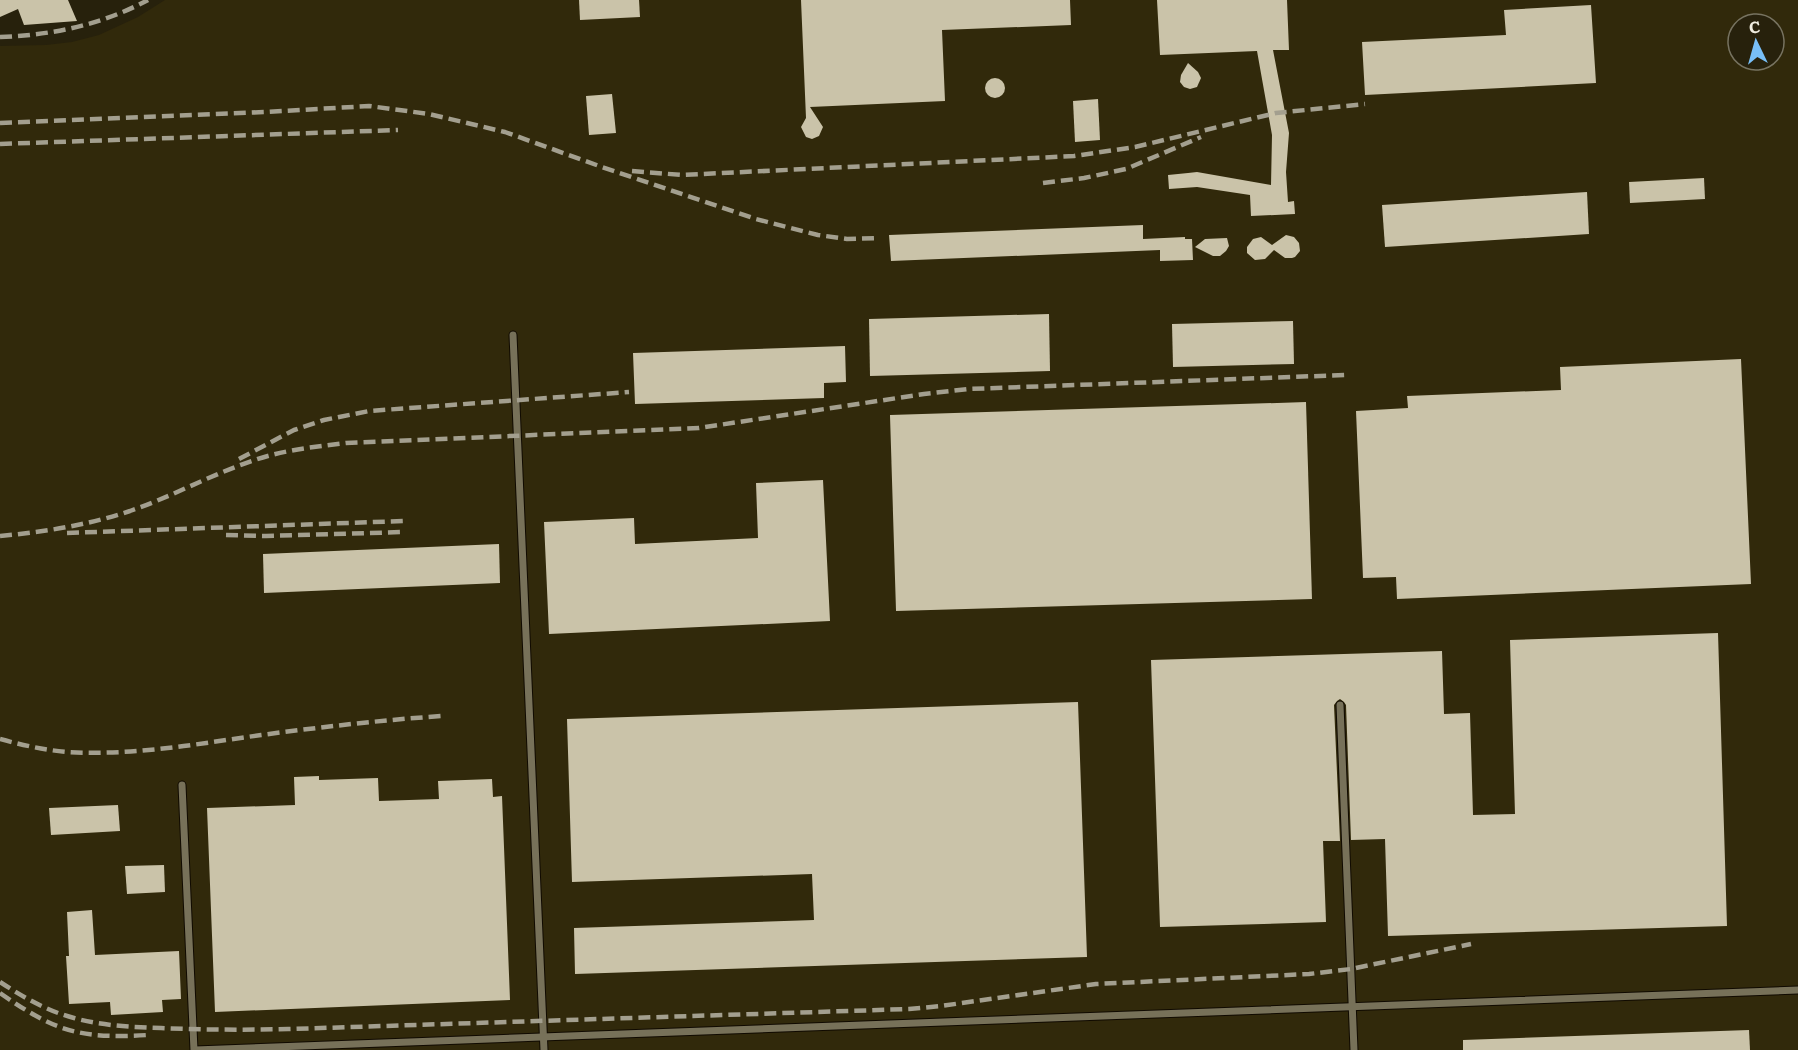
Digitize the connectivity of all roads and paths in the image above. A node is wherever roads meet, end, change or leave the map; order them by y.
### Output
1 (513, 335) dead end
2 (1340, 705) dead end
3 (182, 785) dead end
4 (1798, 990) edge
5 (1352, 1007) junction
6 (544, 1036) junction
7 (194, 1050) edge
8 (544, 1050) edge
9 (1354, 1050) edge

1 - 6 lane
2 - 5 lane
3 - 7 lane
4 - 5 lane
5 - 6 lane
5 - 9 lane
6 - 7 lane
6 - 8 lane

